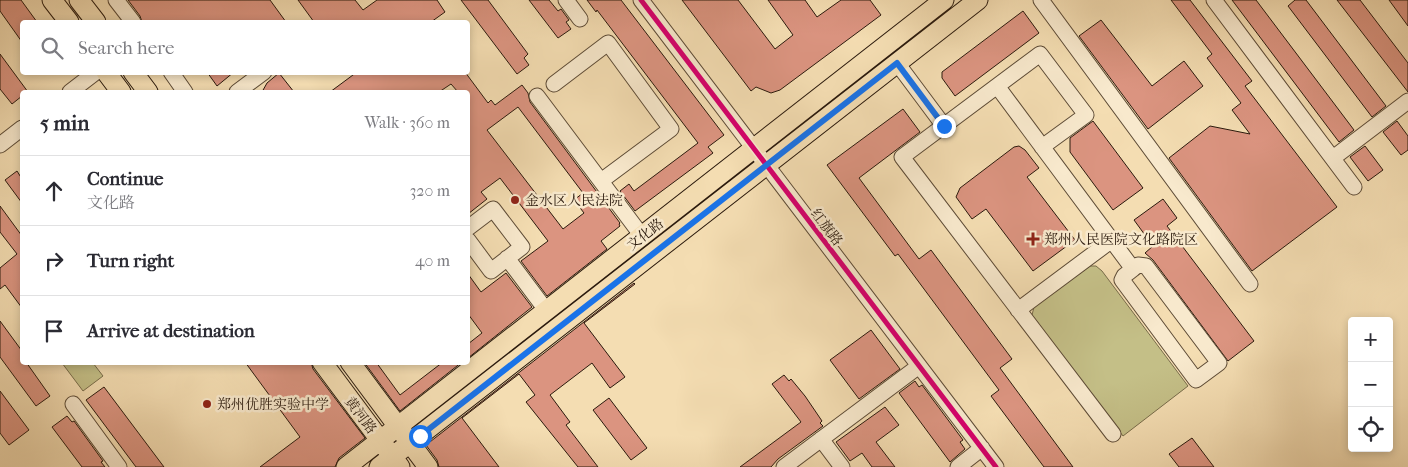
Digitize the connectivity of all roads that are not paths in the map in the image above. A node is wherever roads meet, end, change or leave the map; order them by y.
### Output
1 (52, 0) edge
2 (79, 0) edge
3 (116, 0) edge
4 (566, 0) edge
5 (642, 0) edge
6 (944, 0) edge
7 (978, 0) edge
8 (1041, 0) edge
9 (1214, 0) edge
10 (580, 19) dead end
11 (67, 20) edge
12 (94, 20) edge
13 (131, 20) edge
14 (897, 63) junction
15 (92, 75) edge
16 (108, 75) edge
17 (135, 75) edge
18 (172, 75) edge
19 (260, 75) edge
20 (554, 84) dead end
21 (997, 86) junction
22 (73, 90) edge
23 (120, 90) edge
24 (146, 90) edge
25 (184, 90) edge
26 (240, 90) edge
27 (537, 96) dead end
28 (1408, 101) edge
29 (944, 126) junction
30 (20, 130) edge
31 (0, 145) edge
32 (1042, 147) junction
33 (754, 149) junction
34 (1333, 158) junction
35 (766, 165) junction
36 (601, 181) junction
37 (1354, 187) dead end
38 (470, 226) edge
39 (642, 236) junction
40 (1112, 240) junction
41 (470, 243) edge
42 (507, 258) junction
43 (1133, 269) junction
44 (1250, 284) dead end
45 (546, 310) junction
46 (1018, 310) junction
47 (324, 365) edge
48 (352, 365) edge
49 (919, 366) junction
50 (73, 404) dead end
51 (398, 426) junction
52 (1113, 434) dead end
53 (821, 439) junction
54 (380, 440) junction
55 (410, 443) junction
56 (982, 448) junction
57 (391, 463) edge
58 (119, 467) edge
59 (346, 467) edge
60 (428, 467) edge
61 (784, 467) edge
62 (842, 467) edge
63 (958, 467) edge
64 (996, 467) edge

1 - 11 main road
2 - 12 main road
3 - 13 street
4 - 10 street
5 - 33 street, 红旗路
6 - 33 main road, 文化路
7 - 14 main road, 文化路
8 - 44 street
9 - 34 street
14 - 29 street
14 - 35 main road, 文化路
15 - 22 street
16 - 23 main road
17 - 24 main road
18 - 25 street
19 - 26 street
20 - 36 street
21 - 29 street
21 - 32 street
21 - 32 street
27 - 36 street
28 - 34 street
29 - 46 street
30 - 31 street
32 - 40 street
33 - 35 street, 红旗路
33 - 39 main road, 文化路
34 - 37 street
35 - 49 street, 红旗路
35 - 55 main road, 文化路
36 - 39 street
38 - 42 street
39 - 45 main road, 文化路
40 - 43 street
40 - 46 street
41 - 42 street
42 - 45 street
43 - 43 street
45 - 51 main road, 文化路
46 - 52 street
47 - 54 main road, 黄河路
48 - 51 main road, 黄河路
49 - 53 street
49 - 56 street, 红旗路
50 - 58 street
51 - 54 main road, 文化路
51 - 55 main road, 黄河路
53 - 61 street
53 - 62 street
54 - 57 main road, 黄河路
54 - 59 main road, 文化路
55 - 57 main road, 文化路
55 - 60 main road, 黄河路
56 - 63 street
56 - 64 street, 红旗路

